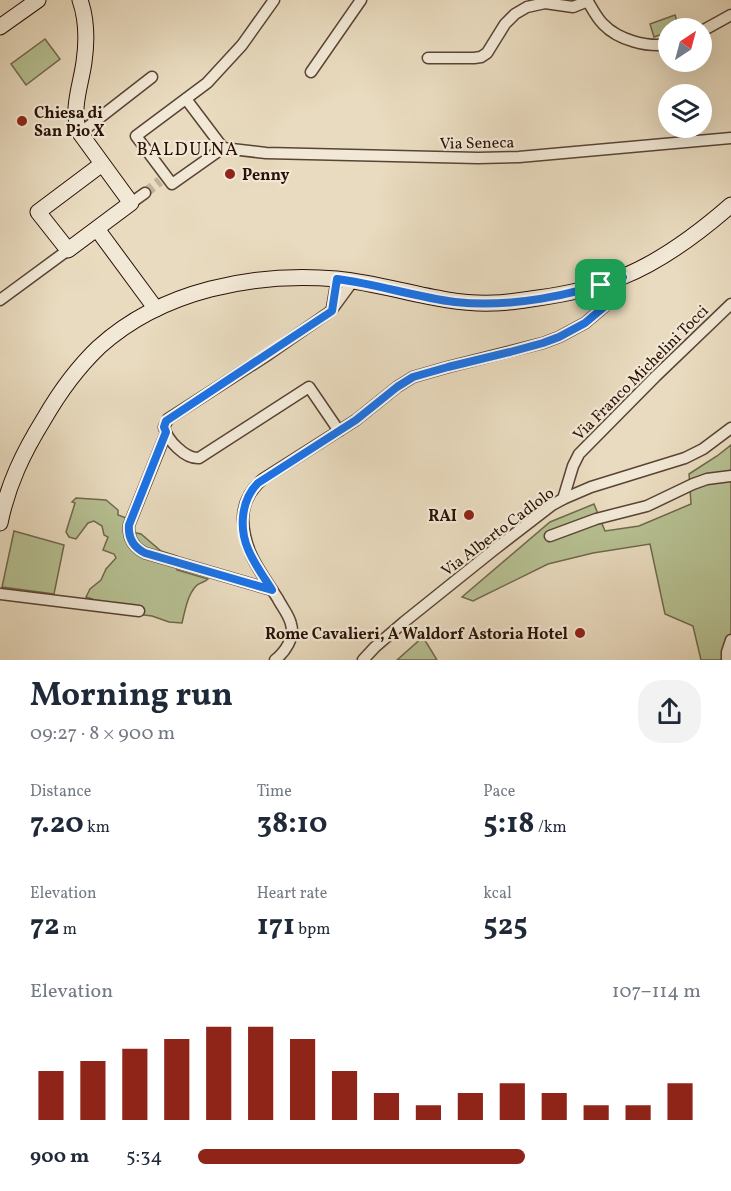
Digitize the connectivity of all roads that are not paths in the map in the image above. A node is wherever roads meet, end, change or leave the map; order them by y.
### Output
1 (38, 0) edge
2 (80, 0) edge
3 (274, 0) edge
4 (361, 0) edge
5 (589, 3) edge
6 (731, 15) edge
7 (712, 25) edge
8 (0, 27) edge
9 (658, 45) edge
10 (428, 58) dead end
11 (311, 72) dead end
12 (152, 77) dead end
13 (186, 99) junction
14 (80, 133) junction
15 (731, 138) edge
16 (223, 148) junction
17 (102, 164) junction
18 (144, 193) tunnel mouth
19 (131, 203) junction
20 (731, 205) edge
21 (97, 230) junction
22 (68, 250) junction
23 (623, 277) junction
24 (345, 280) junction
25 (0, 300) edge
26 (731, 304) edge
27 (156, 309) junction
28 (332, 311) junction
29 (731, 428) edge
30 (339, 431) junction
31 (166, 432) junction
32 (731, 476) edge
33 (563, 499) junction
34 (0, 523) edge
35 (550, 536) dead end
36 (272, 590) junction
37 (0, 594) edge
38 (139, 611) dead end
39 (731, 640) edge
40 (274, 660) edge
41 (363, 660) edge
42 (727, 660) edge

1 - 8 main road
2 - 14 main road
3 - 13 street
4 - 11 street
5 - 9 street
5 - 10 street
6 - 7 street
12 - 14 street
13 - 16 street
13 - 16 street
14 - 17 main road
15 - 16 street, Via Seneca
17 - 19 main road
17 - 22 main road
18 - 19 street
19 - 21 main road
20 - 23 main road
21 - 22 main road
21 - 27 main road
22 - 25 street
23 - 24 main road
23 - 30 street
24 - 27 main road
24 - 28 street
24 - 28 street
26 - 33 street, Via Franco Michelini Tocci
27 - 34 main road
28 - 31 street
29 - 33 street, Via Alberto Cadlolo
30 - 31 street
30 - 36 street
31 - 36 street
32 - 35 street
33 - 41 street, Via Alberto Cadlolo
36 - 40 street
37 - 38 street
39 - 42 street

